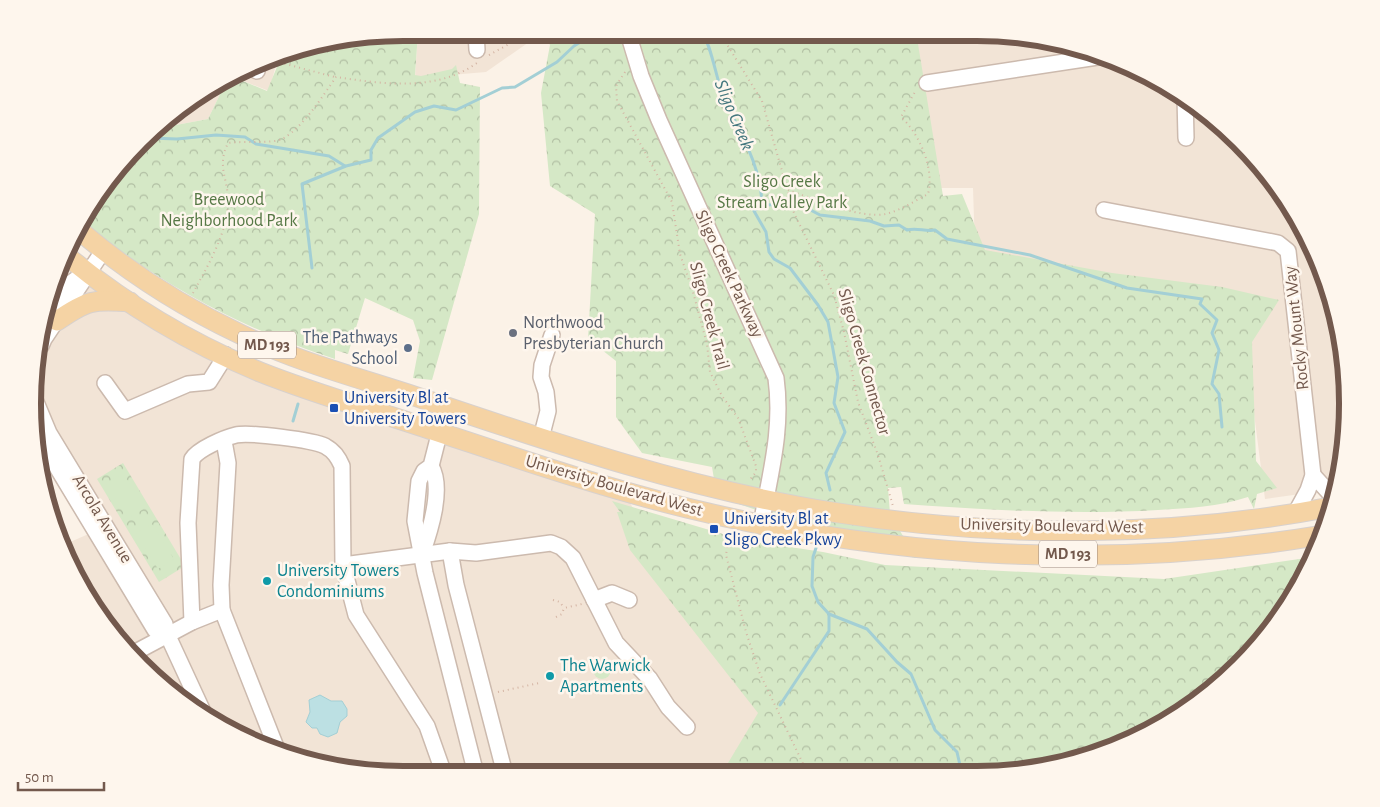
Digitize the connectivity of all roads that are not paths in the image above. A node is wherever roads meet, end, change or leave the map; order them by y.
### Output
1 (477, 41) edge
2 (630, 41) edge
3 (478, 50) dead end
4 (1087, 59) edge
5 (927, 83) road end
6 (1185, 107) edge
7 (1186, 138) dead end
8 (1104, 210) dead end
9 (83, 235) edge
10 (103, 251) junction
11 (71, 260) edge
12 (87, 272) junction
13 (132, 302) junction
14 (53, 315) edge
15 (52, 316) edge
16 (552, 335) dead end
17 (226, 355) junction
18 (105, 383) dead end
19 (446, 406) junction
20 (41, 415) edge
21 (441, 432) junction
22 (541, 438) junction
23 (224, 441) junction
24 (44, 446) edge
25 (1313, 475) junction
26 (1328, 491) edge
27 (766, 499) junction
28 (1323, 508) edge
29 (1296, 512) junction
30 (761, 525) junction
31 (1313, 536) edge
32 (450, 551) junction
33 (422, 554) junction
34 (343, 565) junction
35 (594, 600) junction
36 (629, 600) dead end
37 (222, 610) junction
38 (192, 622) junction
39 (168, 636) junction
40 (139, 651) edge
41 (200, 704) edge
42 (687, 727) dead end
43 (274, 742) edge
44 (441, 766) edge
45 (474, 766) edge
46 (503, 766) edge

1 - 3 street
2 - 27 street, Sligo Creek Parkway
4 - 5 street
6 - 7 street
8 - 25 street, Rocky Mount Way
9 - 10 main road, University Boulevard West / MD 193
10 - 12 street
10 - 19 main road, University Boulevard West / MD 193
11 - 12 main road, University Boulevard West / MD 193
12 - 13 main road, University Boulevard West / MD 193
12 - 14 street
13 - 15 main road
13 - 17 main road, University Boulevard West / MD 193
16 - 22 street
17 - 18 street
17 - 21 main road, University Boulevard West / MD 193
19 - 21 street
19 - 22 main road, University Boulevard West / MD 193
20 - 39 street, Arcola Avenue
21 - 30 main road, University Boulevard West / MD 193
21 - 33 street
22 - 27 main road, University Boulevard West / MD 193
23 - 34 street
23 - 37 street
23 - 38 street
24 - 39 street, Arcola Avenue
25 - 26 street
25 - 29 street, Rocky Mount Way
27 - 29 main road, University Boulevard West / MD 193
27 - 30 street, Sligo Creek Parkway
28 - 29 main road, University Boulevard West / MD 193
30 - 31 main road, University Boulevard West / MD 193
32 - 33 street
32 - 35 street
32 - 46 street
33 - 34 street
33 - 45 street
34 - 44 street
35 - 36 street
35 - 42 street
37 - 38 street
37 - 43 street
38 - 39 street
39 - 40 street
39 - 41 street, Arcola Avenue

